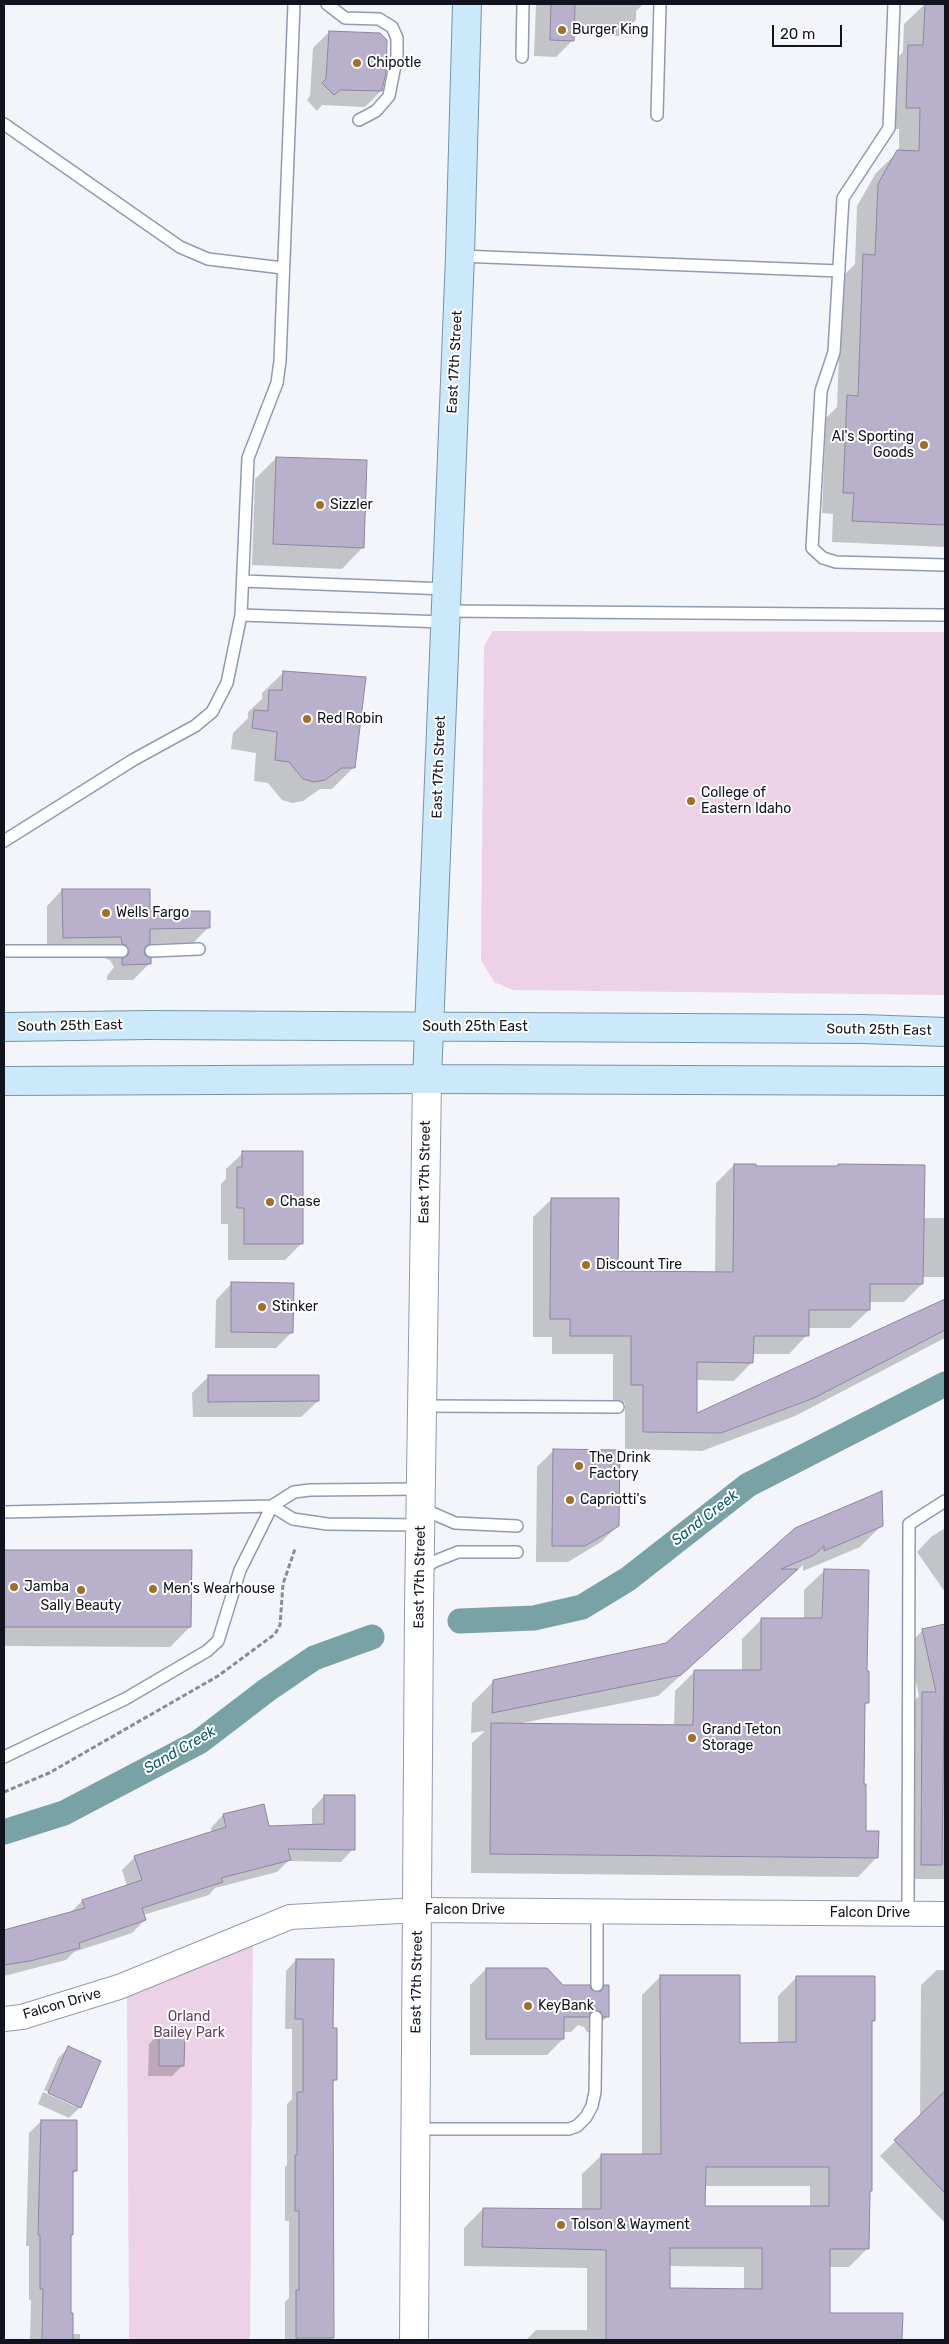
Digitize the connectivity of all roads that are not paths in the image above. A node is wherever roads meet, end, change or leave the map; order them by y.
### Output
1 (294, 4) edge
2 (328, 4) edge
3 (467, 4) edge
4 (523, 4) edge
5 (660, 4) edge
6 (894, 4) edge
7 (522, 57) dead end
8 (657, 115) dead end
9 (359, 120) dead end
10 (5, 127) edge
11 (460, 256) junction
12 (284, 268) junction
13 (839, 271) junction
14 (945, 565) edge
15 (243, 581) junction
16 (445, 607) junction
17 (241, 615) junction
18 (945, 615) edge
19 (4, 841) edge
20 (199, 949) dead end
21 (4, 950) edge
22 (122, 950) dead end
23 (150, 950) dead end
24 (429, 1027) junction
25 (4, 1028) edge
26 (945, 1032) edge
27 (427, 1079) junction
28 (4, 1081) edge
29 (945, 1081) edge
30 (422, 1406) junction
31 (618, 1407) dead end
32 (945, 1501) edge
33 (272, 1506) junction
34 (421, 1506) junction
35 (4, 1512) edge
36 (517, 1526) dead end
37 (517, 1552) dead end
38 (420, 1573) junction
39 (4, 1757) edge
40 (418, 1910) junction
41 (598, 1911) junction
42 (908, 1914) junction
43 (945, 1914) edge
44 (597, 1986) dead end
45 (596, 2017) dead end
46 (4, 2019) edge
47 (416, 2129) junction
48 (414, 2340) edge

1 - 12 lane
2 - 9 lane
3 - 11 main road, East 17th Street
4 - 7 lane
5 - 8 lane
6 - 13 lane
10 - 12 lane
11 - 13 lane
11 - 16 main road, East 17th Street
12 - 15 lane
13 - 14 lane
15 - 16 lane
15 - 17 lane
16 - 17 lane
16 - 18 lane
16 - 24 main road, East 17th Street
17 - 19 lane
20 - 23 lane
21 - 22 lane
24 - 25 main road, South 25th East
24 - 26 main road, South 25th East
24 - 27 main road, East 17th Street
27 - 28 main road
27 - 29 main road
27 - 30 main road, East 17th Street
30 - 31 lane
30 - 34 main road, East 17th Street
32 - 42 lane
33 - 34 lane
33 - 34 lane
33 - 35 lane
33 - 39 lane
34 - 36 lane
34 - 38 main road, East 17th Street
37 - 38 lane
38 - 40 main road, East 17th Street
40 - 41 street, Falcon Drive
40 - 46 street, Falcon Drive
40 - 47 main road, East 17th Street
41 - 42 street, Falcon Drive
41 - 44 lane
42 - 43 street, Falcon Drive
45 - 47 lane
47 - 48 main road, East 17th Street

